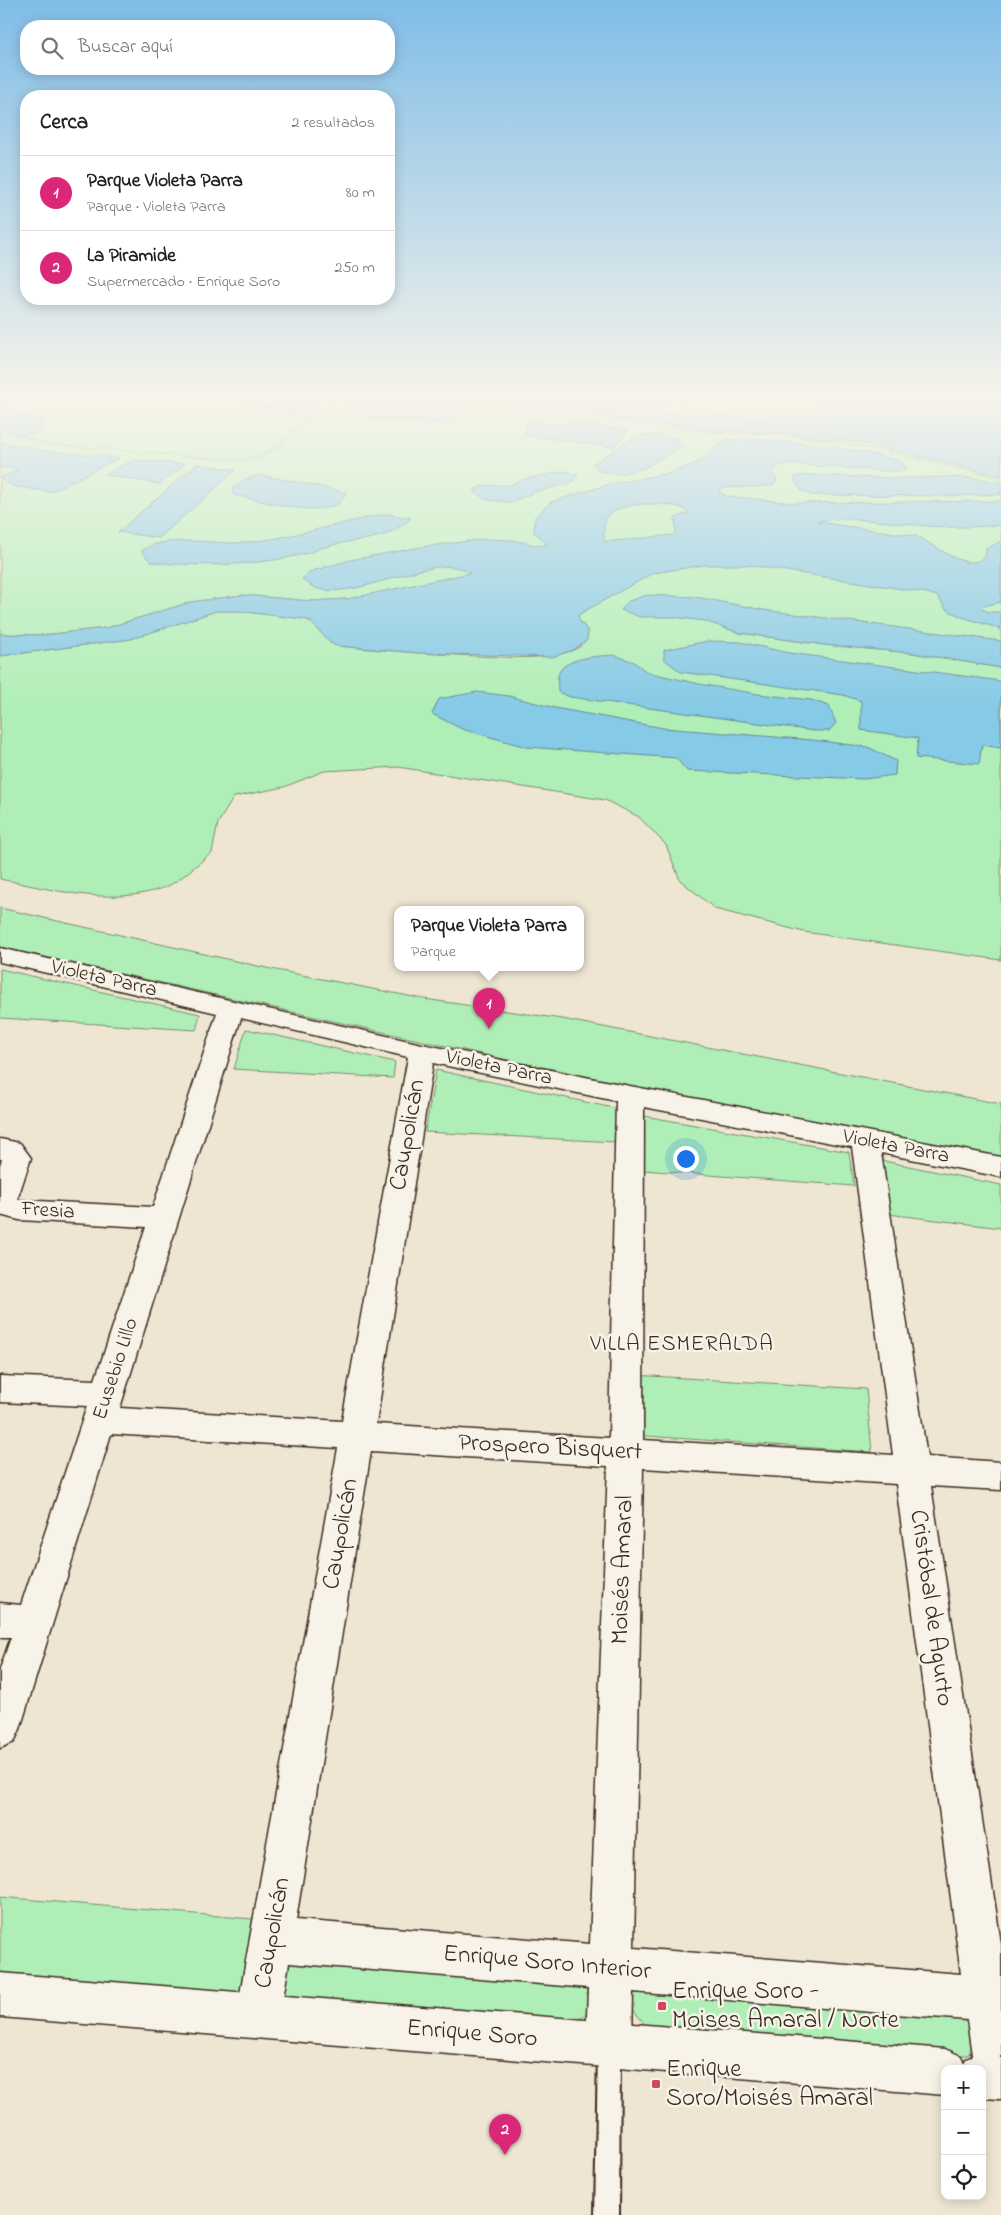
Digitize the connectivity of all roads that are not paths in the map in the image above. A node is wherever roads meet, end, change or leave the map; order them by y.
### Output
1 (0, 955) edge
2 (231, 1008) junction
3 (422, 1052) junction
4 (630, 1095) junction
5 (864, 1140) junction
6 (0, 1149) edge
7 (1001, 1167) edge
8 (164, 1218) junction
9 (0, 1389) edge
10 (103, 1407) junction
11 (357, 1436) junction
12 (626, 1453) junction
13 (912, 1471) junction
14 (1001, 1476) edge
15 (17, 1621) edge
16 (0, 1729) edge
17 (272, 1940) junction
18 (611, 1968) junction
19 (0, 1995) edge
20 (994, 1999) edge
21 (258, 2016) junction
22 (609, 2045) junction
23 (941, 2072) edge
24 (994, 2076) edge
25 (607, 2215) edge

1 - 2 street, Violeta Parra
2 - 3 street, Violeta Parra
2 - 8 street, Eusebio Lillo
3 - 4 street, Violeta Parra
3 - 11 street, Caupolicán
4 - 5 street, Violeta Parra
4 - 12 street, Moisés Amaral
5 - 7 street, Violeta Parra
5 - 13 street, Cristóbal de Agurto
6 - 8 street, Fresia
8 - 10 street, Eusebio Lillo
9 - 10 street, Prospero Bisquert
10 - 11 street, Prospero Bisquert
10 - 15 street, Eusebio Lillo
11 - 12 street, Prospero Bisquert
11 - 17 street, Caupolicán
12 - 13 street, Prospero Bisquert
12 - 18 street, Moisés Amaral
13 - 14 street, Prospero Bisquert
13 - 20 street, Cristóbal de Agurto
15 - 16 street, Eusebio Lillo
17 - 18 street, Enrique Soro Interior
17 - 21 street, Caupolicán
18 - 20 street, Enrique Soro Interior
18 - 22 street, Moisés Amaral
19 - 21 street, Enrique Soro
20 - 24 street, Cristóbal de Agurto
21 - 22 street, Enrique Soro
22 - 23 street, Enrique Soro
22 - 25 lane

